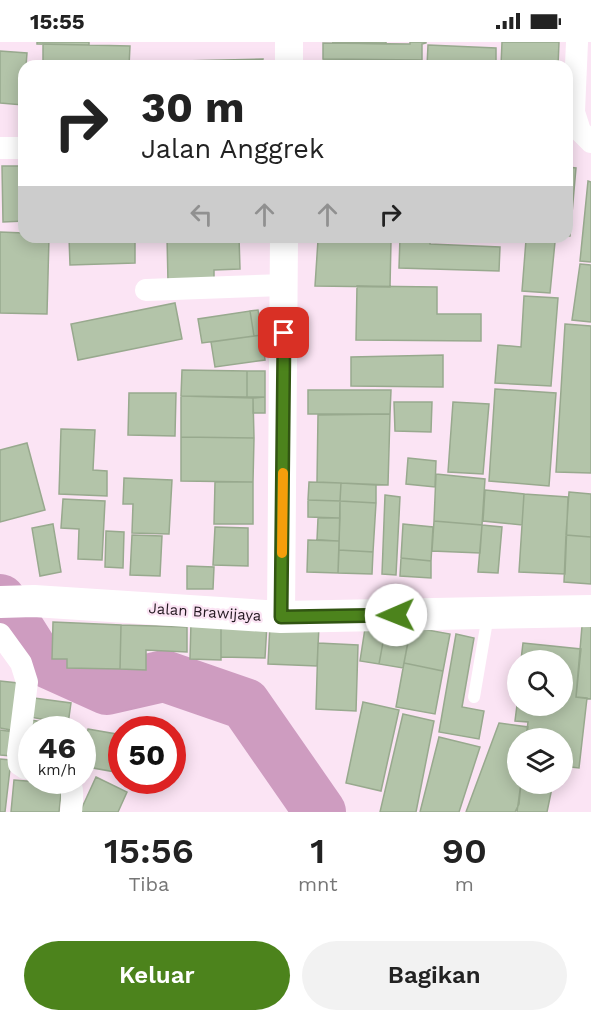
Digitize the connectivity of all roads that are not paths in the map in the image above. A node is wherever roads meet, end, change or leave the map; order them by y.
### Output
1 (290, 42) edge
2 (577, 42) edge
3 (289, 60) edge
4 (591, 142) edge
5 (0, 148) edge
6 (18, 148) edge
7 (284, 243) edge
8 (284, 285) junction
9 (146, 290) dead end
10 (0, 602) edge
11 (591, 611) edge
12 (488, 614) junction
13 (281, 617) junction
14 (0, 634) edge
15 (474, 697) dead end
16 (23, 716) edge
17 (72, 794) edge
18 (71, 812) edge

1 - 3 street
2 - 4 street
5 - 6 street
7 - 8 street
8 - 9 street
8 - 13 street
10 - 13 main road, Jalan Brawijaya
11 - 12 main road, Jalan Brawijaya
12 - 13 main road, Jalan Brawijaya
12 - 15 lane
14 - 16 street
17 - 18 street

